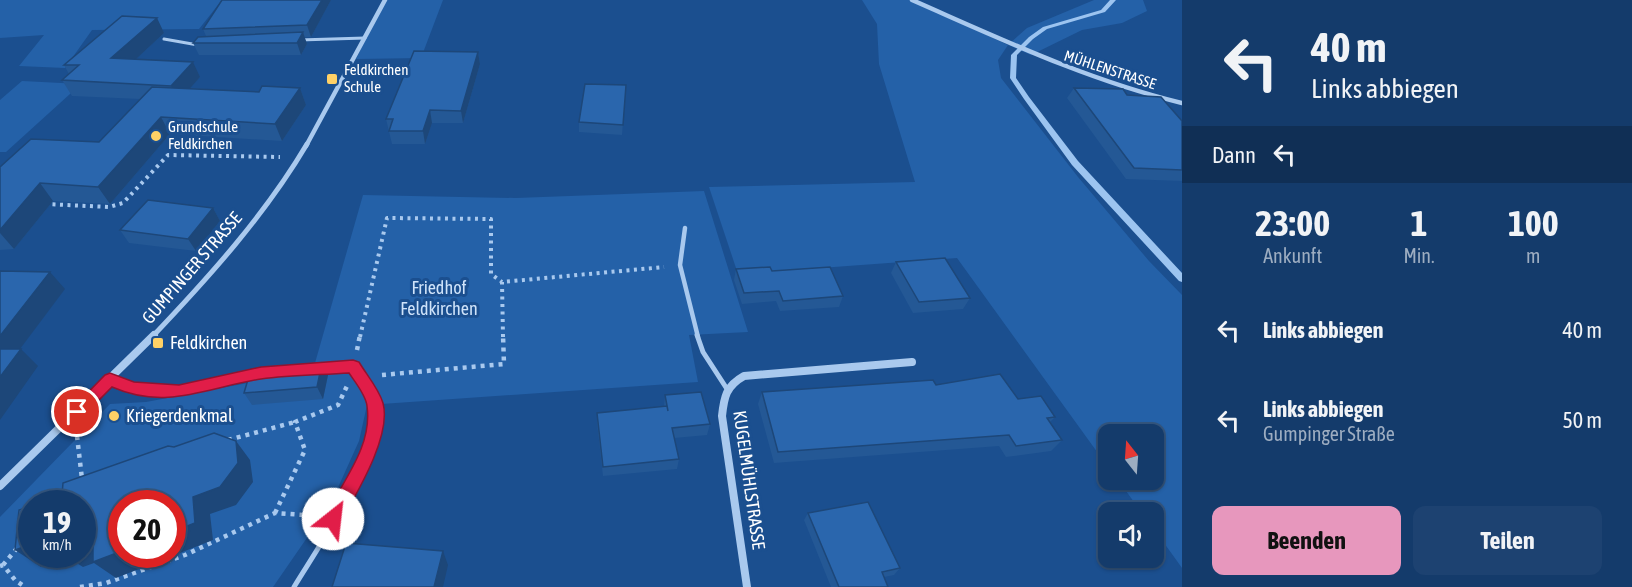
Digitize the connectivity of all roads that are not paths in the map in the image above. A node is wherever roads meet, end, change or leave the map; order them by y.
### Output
1 (386, 0) edge
2 (912, 0) edge
3 (365, 38) junction
4 (164, 39) dead end
5 (299, 40) edge
6 (201, 45) edge
7 (1182, 103) edge
8 (685, 228) dead end
9 (912, 362) dead end
10 (314, 368) edge
11 (261, 373) edge
12 (110, 379) junction
13 (726, 389) junction
14 (0, 486) edge
15 (294, 587) edge
16 (747, 587) edge

1 - 3 street, GUMPINGER STRASSE
2 - 7 street, MÜHLENSTRASSE
3 - 5 lane
3 - 12 street, GUMPINGER STRASSE
4 - 6 lane
8 - 13 lane
9 - 13 street, KUGELMÜHLSTRASSE
10 - 15 lane
11 - 12 lane
12 - 14 street, GUMPINGER STRASSE
13 - 16 street, KUGELMÜHLSTRASSE

